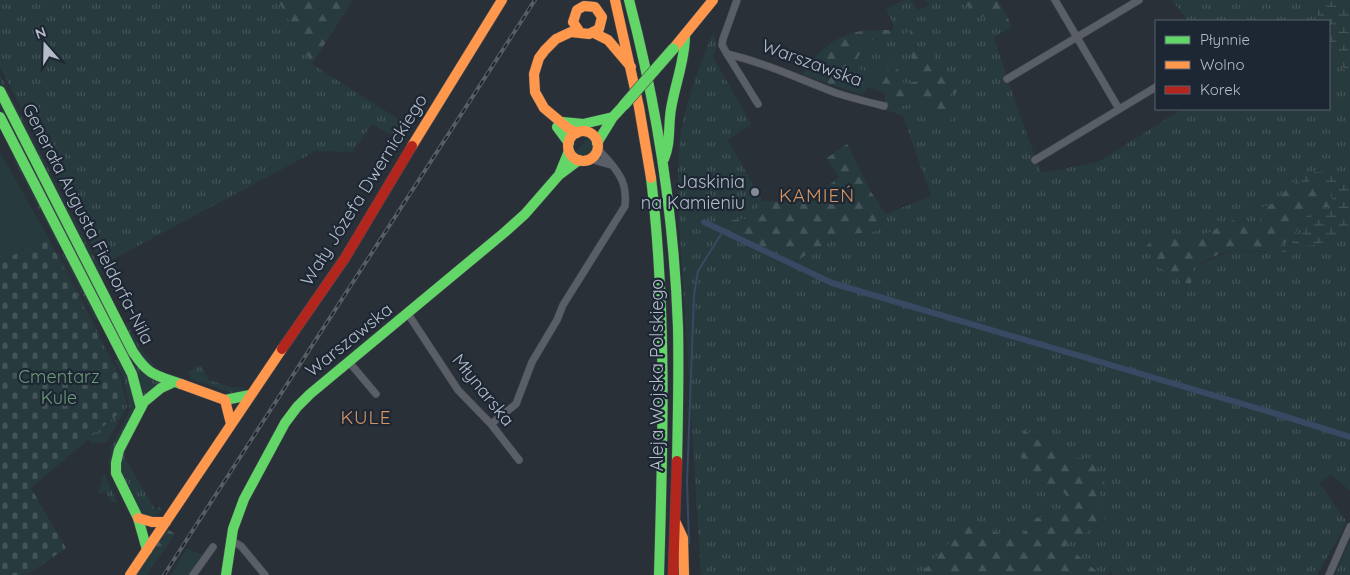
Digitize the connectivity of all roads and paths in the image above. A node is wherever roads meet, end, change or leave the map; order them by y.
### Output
1 (502, 0) edge
2 (615, 0) edge
3 (628, 0) edge
4 (713, 0) edge
5 (737, 0) edge
6 (1055, 0) edge
7 (1139, 0) edge
8 (585, 3) edge
9 (597, 5) edge
10 (576, 27) junction
11 (594, 33) junction
12 (685, 35) junction
13 (1077, 37) junction
14 (727, 54) junction
15 (632, 68) junction
16 (1007, 79) dead end
17 (1155, 88) edge
18 (0, 91) edge
19 (758, 104) dead end
20 (884, 106) dead end
21 (1120, 109) junction
22 (0, 117) edge
23 (609, 118) junction
24 (562, 122) junction
25 (583, 132) junction
26 (598, 145) junction
27 (569, 147) junction
28 (585, 160) junction
29 (663, 160) junction
30 (1035, 160) dead end
31 (611, 165) junction
32 (559, 175) junction
33 (408, 314) junction
34 (349, 362) junction
35 (174, 382) junction
36 (376, 394) dead end
37 (250, 395) junction
38 (225, 400) junction
39 (141, 408) junction
40 (231, 424) junction
41 (491, 424) junction
42 (519, 460) dead end
43 (138, 518) junction
44 (674, 519) junction
45 (166, 522) junction
46 (1350, 528) edge
47 (230, 540) junction
48 (213, 548) dead end
49 (147, 550) junction
50 (130, 575) edge
51 (193, 575) edge
52 (226, 575) edge
53 (265, 575) edge
54 (659, 575) edge
55 (673, 575) edge
56 (684, 575) edge
57 (1329, 575) edge

1 - 37 street, Wały Józefa Dwernickiego
2 - 15 street, Aleja Wojska Polskiego
3 - 29 street, Aleja Wojska Polskiego
4 - 12 street
5 - 14 street
6 - 13 street
7 - 13 street
8 - 9 street
8 - 10 street
9 - 11 street
10 - 11 street
10 - 24 street
10 - 27 street
11 - 15 street
12 - 23 street, bridge
12 - 29 street
13 - 16 street
13 - 21 street
14 - 19 street
14 - 20 street, Warszawska
15 - 54 street, Aleja Wojska Polskiego
17 - 21 street
18 - 35 street, Generała Augusta Fieldorfa-Nila
21 - 30 street
22 - 39 street, Generała Augusta Fieldorfa-Nila
23 - 24 street
23 - 25 street
23 - 26 street
24 - 25 street
25 - 26 street
25 - 27 street
26 - 28 street
26 - 31 street
27 - 28 street
27 - 32 street, Warszawska
28 - 31 street
28 - 32 street, Warszawska
29 - 44 street, Aleja Wojska Polskiego
31 - 41 street
32 - 33 street, Warszawska
33 - 34 street, Warszawska
33 - 41 street, Młynarska
34 - 36 street
34 - 47 street, Warszawska
35 - 38 street, Generała Augusta Fieldorfa-Nila
35 - 39 street
37 - 38 street
37 - 40 street, Wały Józefa Dwernickiego
38 - 40 street
39 - 43 street
40 - 45 street, Wały Józefa Dwernickiego
41 - 42 street, Młynarska
43 - 45 street
43 - 49 street
44 - 55 street, Aleja Wojska Polskiego
44 - 56 street
45 - 49 street, Wały Józefa Dwernickiego
46 - 57 street
47 - 52 street, Warszawska
47 - 53 street
48 - 51 street
49 - 50 street, Wały Józefa Dwernickiego

